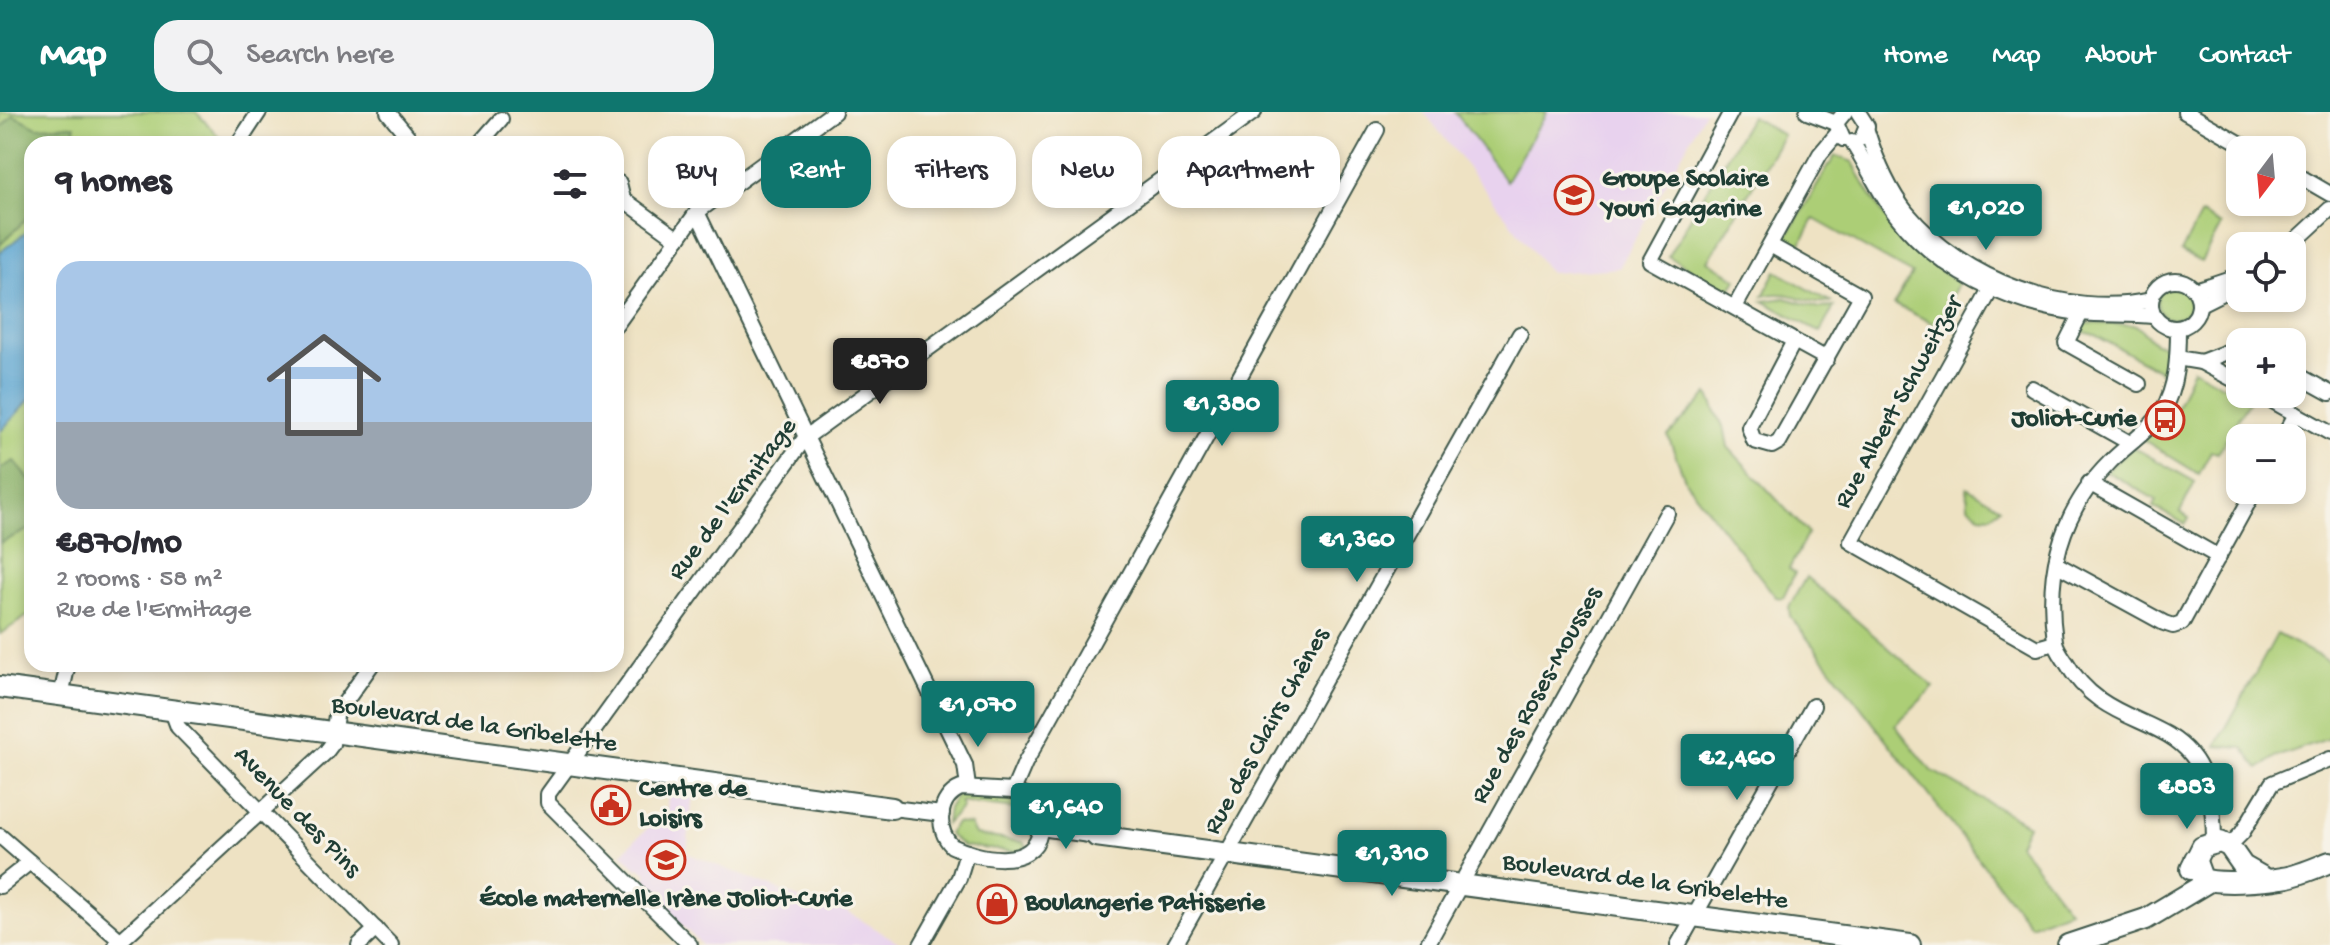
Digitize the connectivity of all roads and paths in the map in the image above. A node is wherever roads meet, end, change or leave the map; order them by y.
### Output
1 (259, 112) edge
2 (388, 112) edge
3 (834, 112) edge
4 (1254, 112) edge
5 (1731, 112) edge
6 (1807, 112) edge
7 (1858, 112) edge
8 (2185, 112) edge
9 (501, 119) dead end
10 (1839, 123) edge
11 (1377, 130) dead end
12 (1867, 131) junction
13 (243, 136) edge
14 (408, 136) edge
15 (486, 136) edge
16 (2227, 136) edge
17 (1852, 142) junction
18 (2306, 180) edge
19 (2330, 194) edge
20 (624, 200) edge
21 (2330, 209) edge
22 (697, 212) junction
23 (2330, 222) edge
24 (2305, 232) edge
25 (678, 239) junction
26 (2306, 243) edge
27 (1770, 245) junction
28 (2226, 282) edge
29 (1992, 288) junction
30 (2226, 288) edge
31 (2198, 297) junction
32 (2151, 300) junction
33 (1735, 307) junction
34 (2081, 313) junction
35 (624, 314) edge
36 (2153, 316) junction
37 (2178, 328) junction
38 (1520, 334) dead end
39 (1794, 341) junction
40 (2226, 352) edge
41 (2177, 358) junction
42 (1827, 359) junction
43 (2201, 362) junction
44 (2226, 375) edge
45 (2306, 380) edge
46 (2139, 384) dead end
47 (2032, 388) dead end
48 (2330, 393) edge
49 (2285, 408) edge
50 (2296, 414) junction
51 (2291, 424) edge
52 (2330, 433) edge
53 (805, 438) junction
54 (2130, 443) junction
55 (2089, 483) junction
56 (2247, 504) edge
57 (1667, 513) dead end
58 (2219, 557) junction
59 (2056, 564) junction
60 (2055, 643) junction
61 (66, 672) edge
62 (366, 672) edge
63 (0, 687) edge
64 (61, 695) junction
65 (1813, 706) dead end
66 (172, 711) junction
67 (333, 733) junction
68 (2330, 759) edge
69 (571, 765) junction
70 (968, 787) junction
71 (1013, 791) junction
72 (892, 808) joint
73 (261, 812) junction
74 (942, 814) junction
75 (1041, 828) junction
76 (0, 836) edge
77 (1096, 836) joint
78 (2227, 848) junction
79 (967, 852) junction
80 (1226, 854) junction
81 (2195, 859) junction
82 (30, 862) junction
83 (2330, 862) edge
84 (2264, 878) junction
85 (2218, 880) junction
86 (1461, 885) junction
87 (0, 886) edge
88 (2175, 901) junction
89 (1694, 916) junction
90 (376, 929) junction
91 (118, 943) edge
92 (359, 945) edge
93 (391, 945) edge
94 (690, 945) edge
95 (921, 945) edge
96 (1175, 945) edge
97 (1427, 945) edge
98 (1678, 945) edge
99 (1910, 945) edge
100 (2068, 945) edge

1 - 13 street
2 - 14 street
3 - 22 street
4 - 53 street, Rue de l'Ermitage
5 - 33 street
6 - 10 street
7 - 12 street
8 - 16 street
9 - 15 street
10 - 17 street
10 - 27 street
11 - 71 street
12 - 17 street
12 - 32 street
17 - 29 street
18 - 19 street
20 - 25 street
21 - 24 street
22 - 25 street
22 - 53 street
23 - 26 street
25 - 35 street
27 - 33 street
27 - 42 street
28 - 31 street
29 - 34 street
29 - 60 street, Rue Albert Schweitzer
30 - 31 street
31 - 32 street
31 - 37 street
32 - 36 street
33 - 39 street
34 - 36 street
34 - 46 street
36 - 37 street
37 - 41 street
38 - 80 street, Rue des Clairs Chênes
39 - 42 street
39 - 42 street
40 - 43 street
41 - 43 street
41 - 54 street
43 - 44 street
45 - 48 street
47 - 54 street
49 - 50 street
50 - 51 street
50 - 52 street
53 - 69 street, Rue de l'Ermitage
53 - 70 street
54 - 55 street
55 - 58 street
55 - 59 street
56 - 58 street
57 - 86 street, Rue des Roses-Mousses
58 - 59 street
59 - 60 street
60 - 78 street
61 - 64 street
62 - 67 street
63 - 64 main road, Boulevard de la Gribelette
64 - 66 main road, Boulevard de la Gribelette
65 - 89 street
66 - 67 main road, Boulevard de la Gribelette
66 - 73 street, Avenue des Pins
67 - 69 main road, Boulevard de la Gribelette
67 - 73 street
68 - 78 street
69 - 72 main road, Boulevard de la Gribelette
69 - 94 street, Rue de l'Ermitage
70 - 71 street
70 - 74 street
71 - 75 street
72 - 74 street, Boulevard de la Gribelette
73 - 90 street, Avenue des Pins
73 - 91 street
74 - 79 street
75 - 77 street, Boulevard de la Gribelette
75 - 79 street
76 - 82 street
77 - 80 main road, Boulevard de la Gribelette
78 - 81 main road
78 - 84 main road
78 - 85 main road
79 - 95 street
80 - 86 main road, Boulevard de la Gribelette
80 - 96 street, Rue des Clairs Chênes
81 - 85 main road
81 - 88 main road
82 - 87 street
82 - 91 street
83 - 84 main road
84 - 85 main road
85 - 88 main road
86 - 89 main road, Boulevard de la Gribelette
86 - 97 street, Rue des Roses-Mousses
88 - 100 main road
89 - 98 street
89 - 99 main road, Boulevard de la Gribelette
90 - 92 street
90 - 93 street, Avenue des Pins

